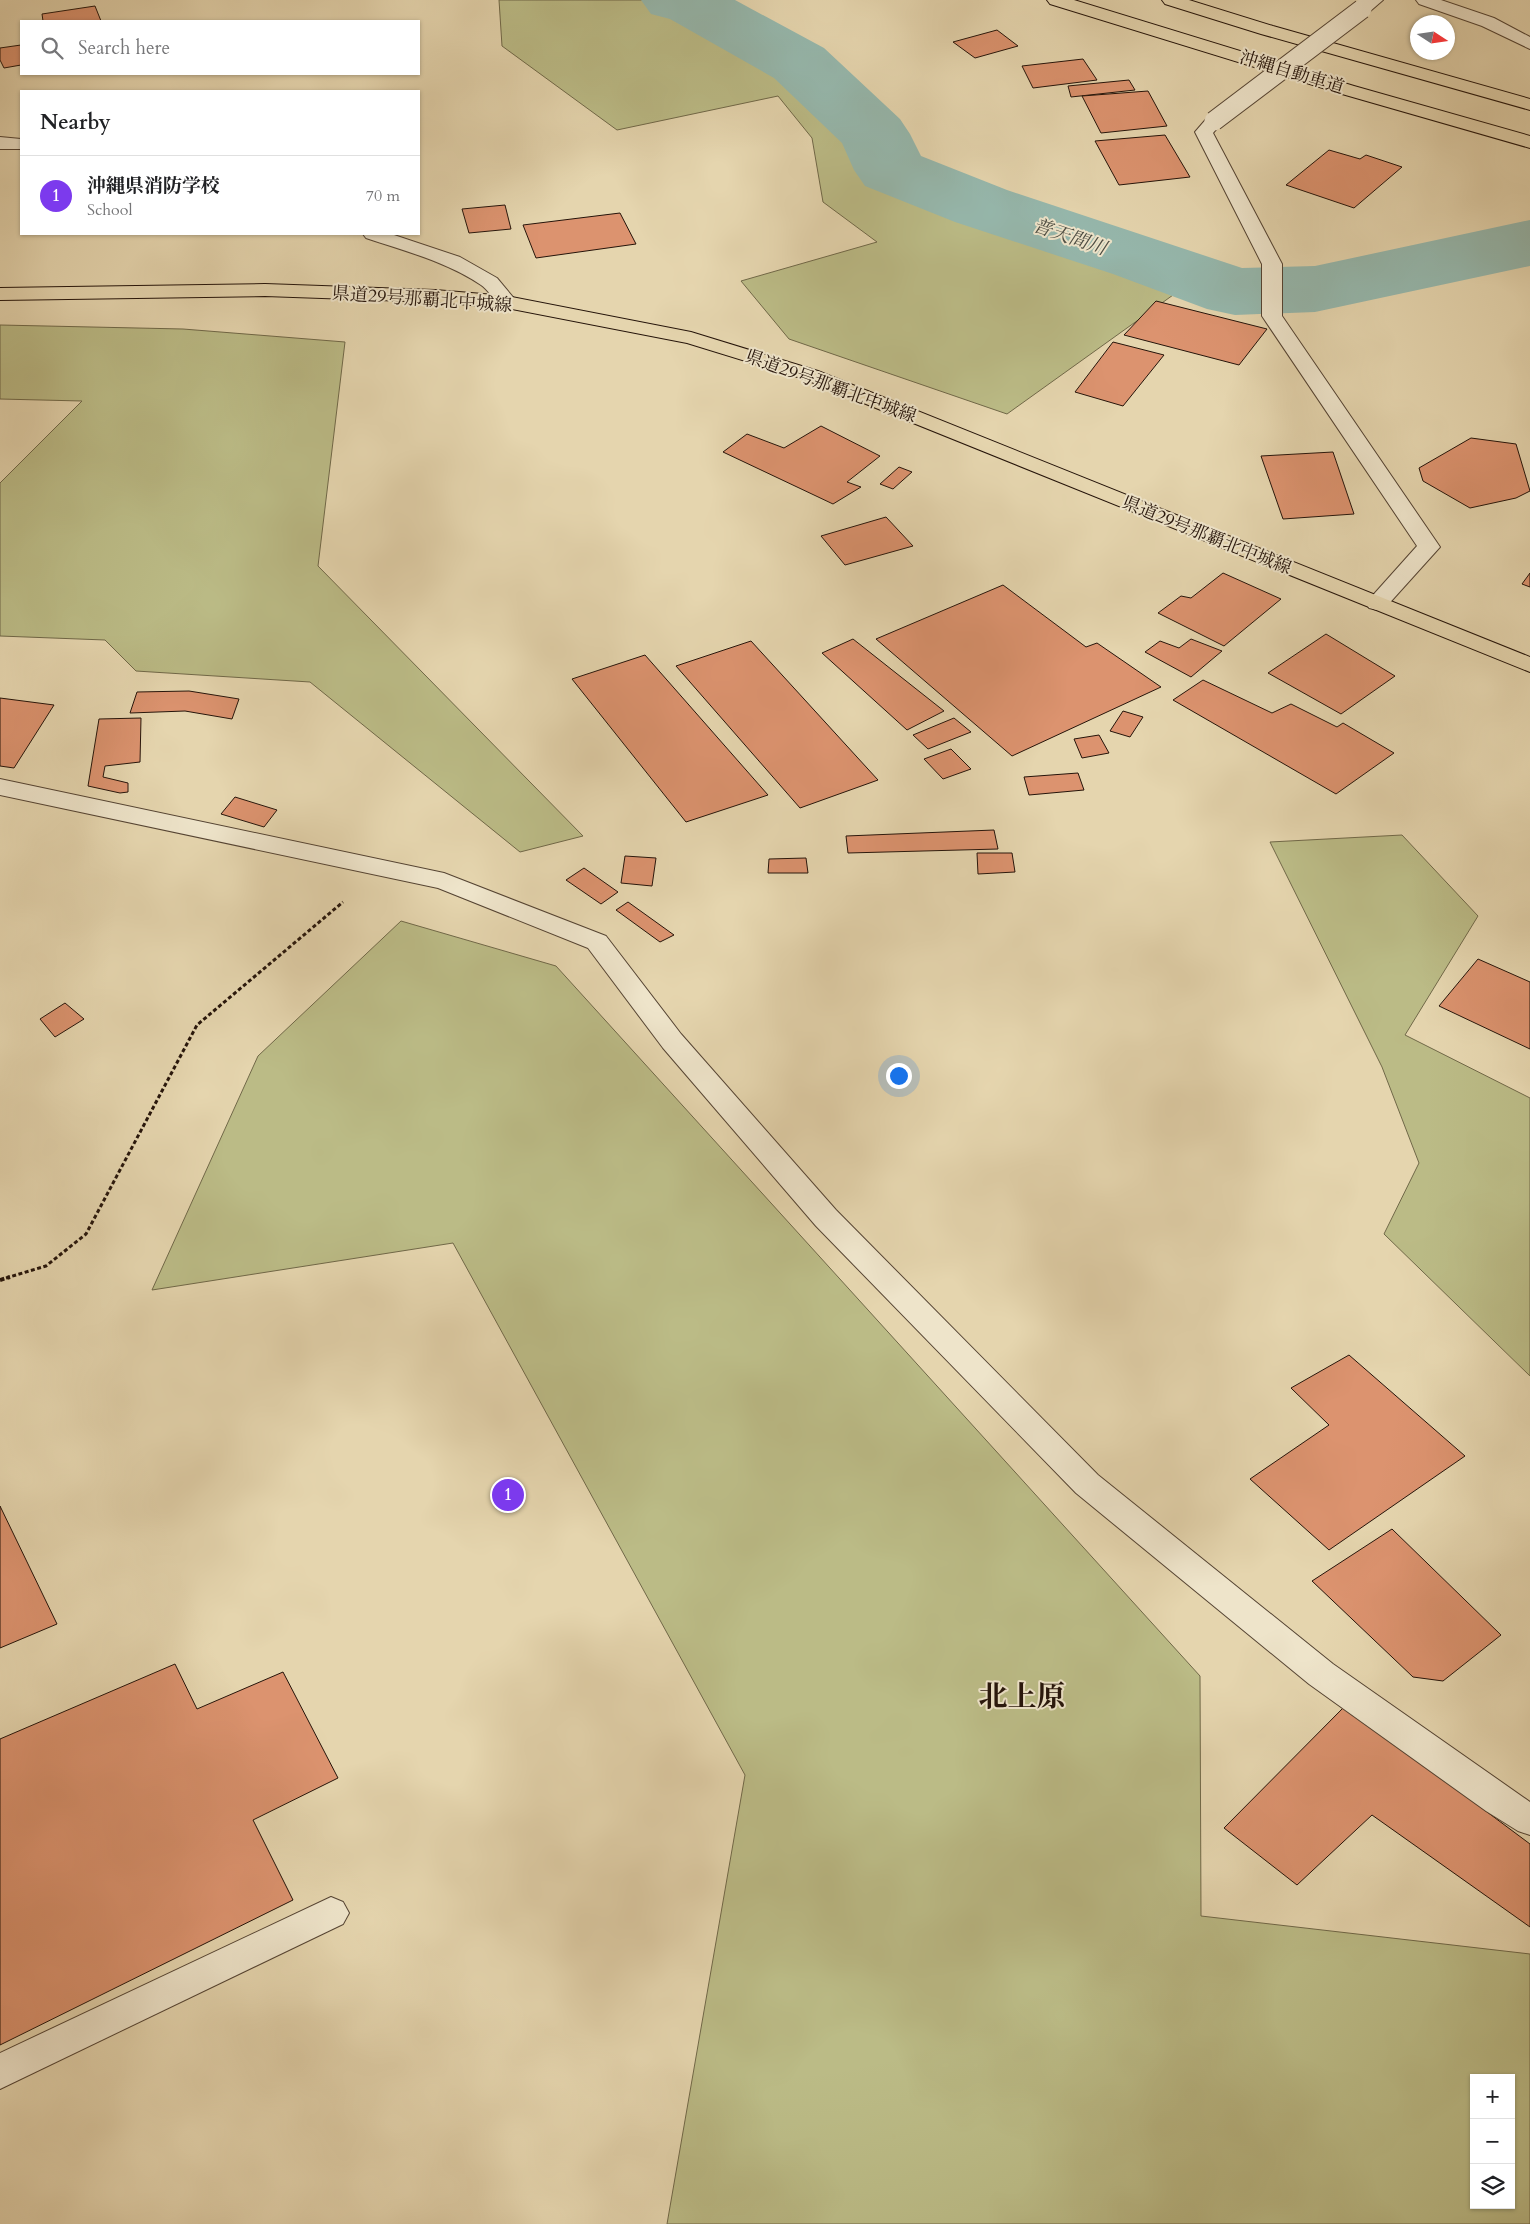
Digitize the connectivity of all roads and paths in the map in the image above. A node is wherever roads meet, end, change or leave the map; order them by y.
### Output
1 (1056, 0) edge
2 (1171, 0) edge
3 (1426, 0) edge
4 (1368, 4) edge
5 (1530, 44) edge
6 (1530, 105) edge
7 (1530, 142) edge
8 (0, 143) edge
9 (20, 144) edge
10 (376, 235) edge
11 (0, 294) edge
12 (507, 302) junction
13 (1377, 603) junction
14 (1530, 665) edge
15 (0, 787) edge
16 (383, 868) junction
17 (0, 1280) edge
18 (1530, 1820) edge
19 (331, 1912) dead end
20 (0, 2072) edge

1 - 7 main road, 沖縄自動車道
2 - 6 main road, 沖縄自動車道
3 - 5 street
4 - 13 street, bridge
8 - 9 street
10 - 12 street
11 - 12 main road, 県道29号那覇北中城線
12 - 13 main road, 県道29号那覇北中城線
13 - 14 main road, 県道29号那覇北中城線
15 - 16 street
16 - 17 path
16 - 18 street
19 - 20 street

